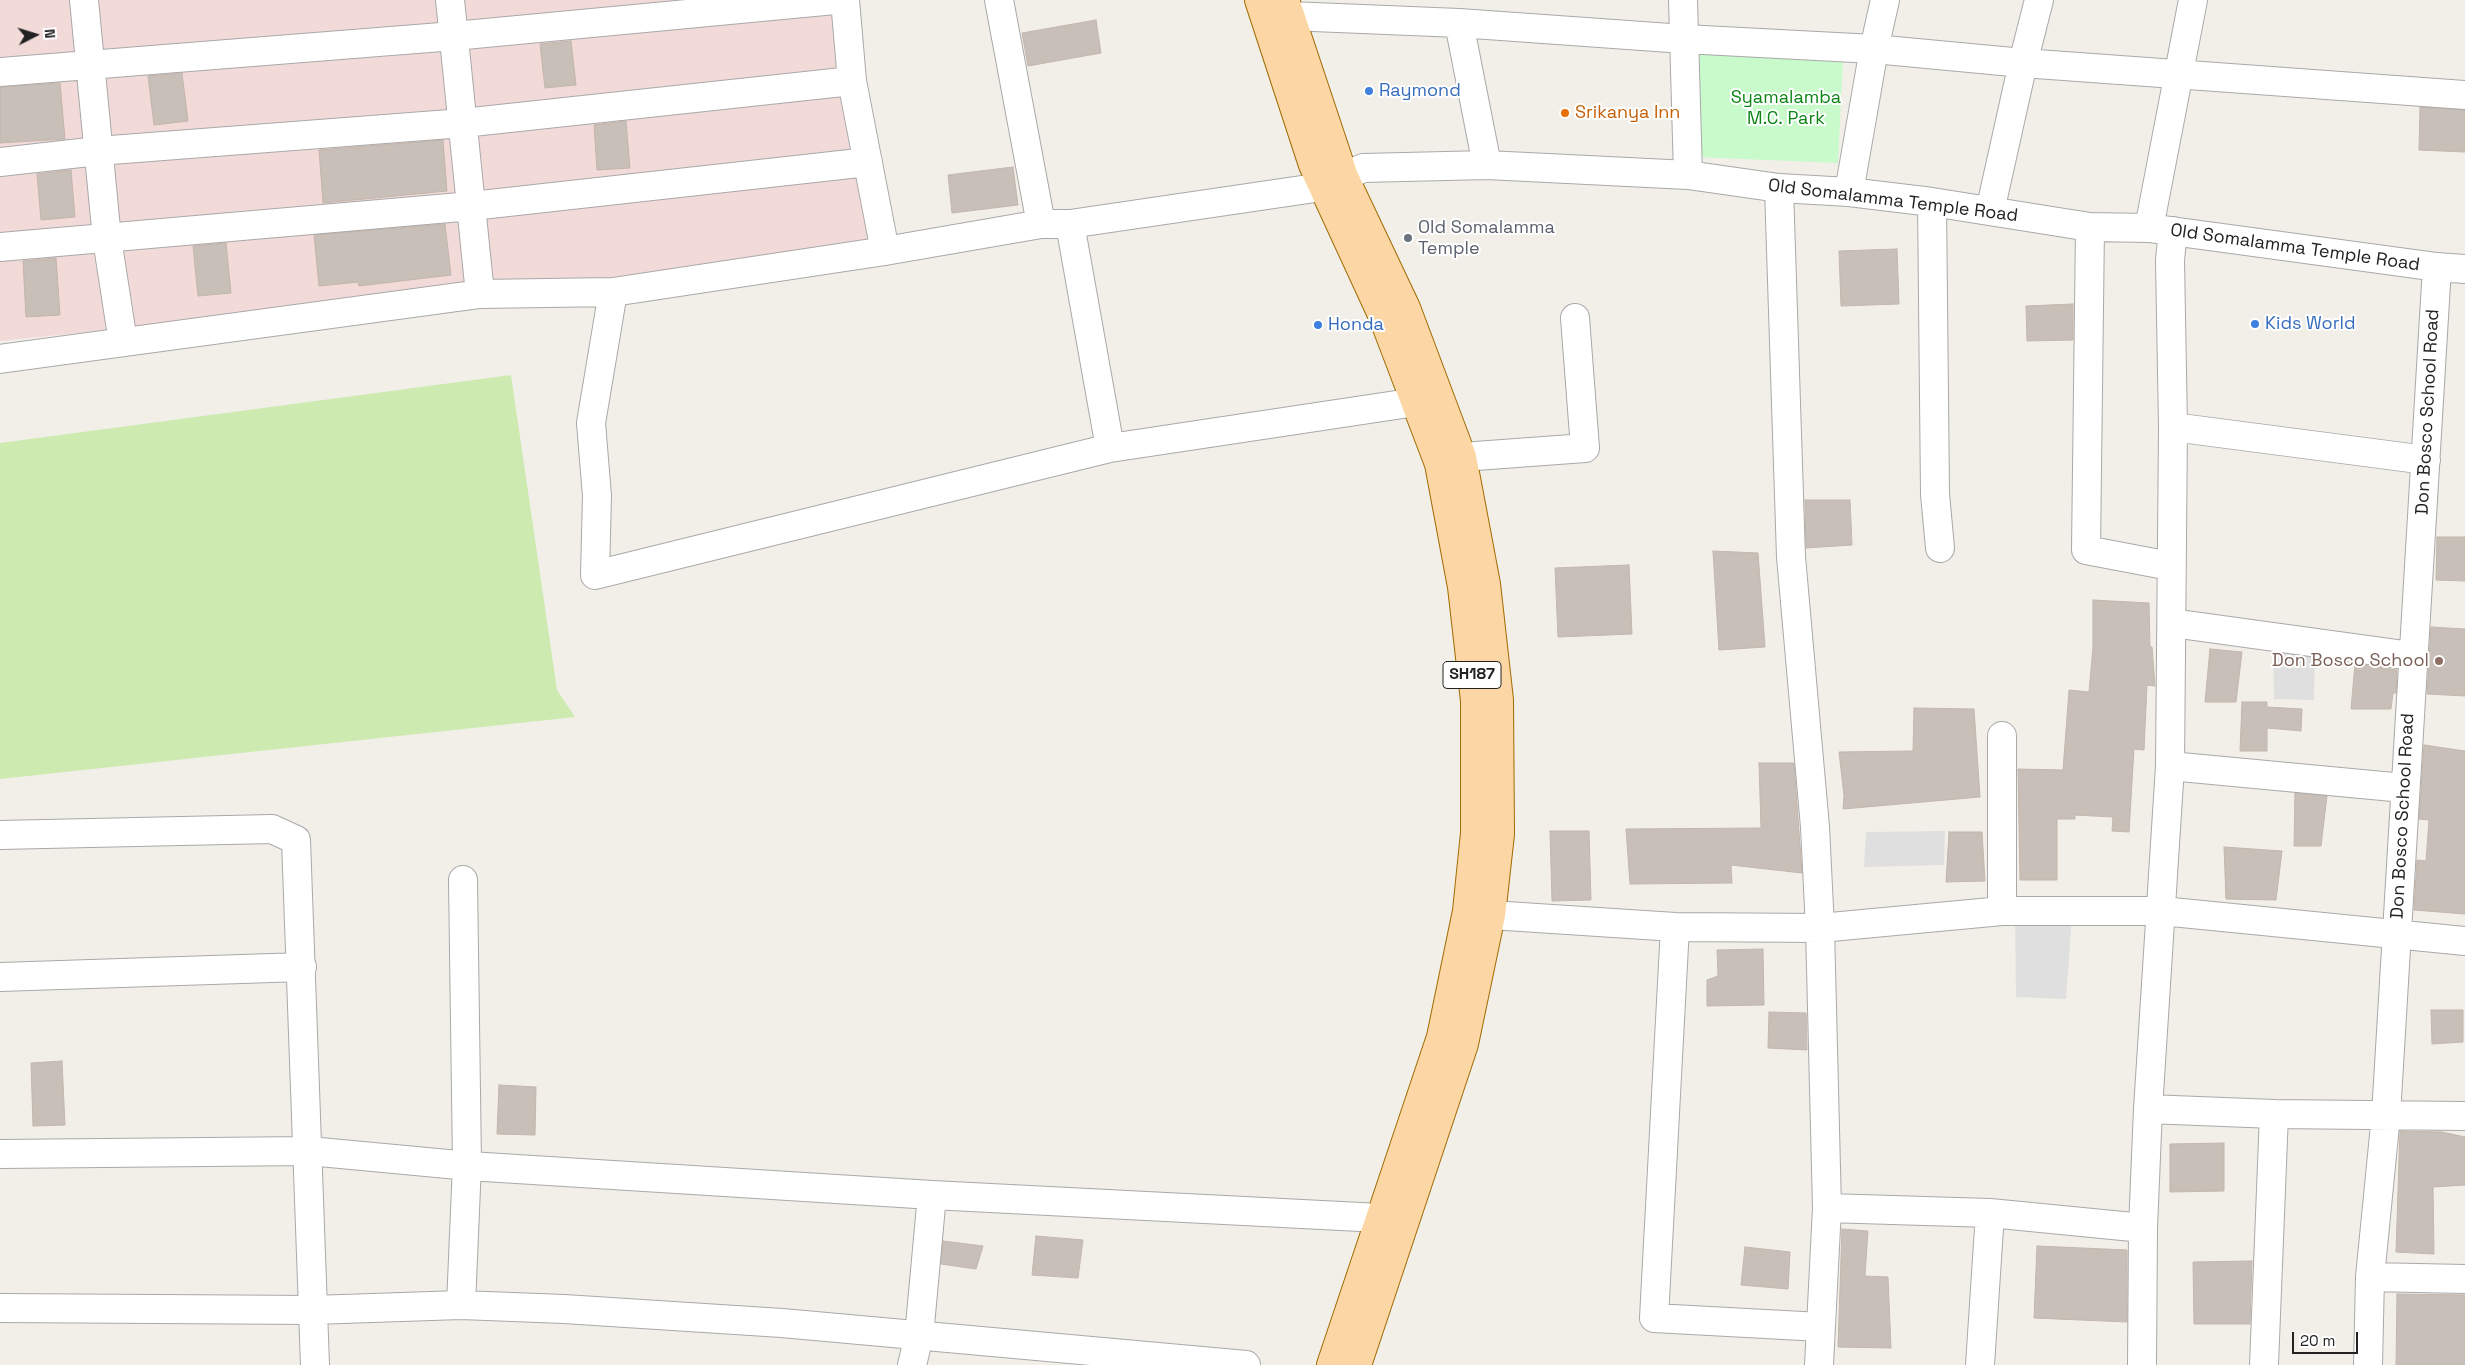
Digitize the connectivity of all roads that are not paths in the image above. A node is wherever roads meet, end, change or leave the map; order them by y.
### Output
1 (84, 0) edge
2 (450, 0) edge
3 (835, 0) edge
4 (845, 0) edge
5 (999, 0) edge
6 (1259, 0) edge
7 (1683, 0) edge
8 (1885, 0) edge
9 (2039, 0) edge
10 (2193, 0) edge
11 (1287, 8) edge
12 (1459, 23) junction
13 (454, 36) junction
14 (1684, 39) junction
15 (1874, 49) junction
16 (2023, 63) junction
17 (90, 64) junction
18 (0, 72) edge
19 (2179, 75) junction
20 (852, 80) junction
21 (2465, 95) edge
22 (463, 124) junction
23 (98, 151) junction
24 (0, 162) edge
25 (868, 162) junction
26 (1487, 165) junction
27 (1688, 176) junction
28 (1333, 182) junction
29 (1779, 188) junction
30 (1849, 192) junction
31 (1932, 202) junction
32 (472, 206) junction
33 (1990, 211) junction
34 (1041, 224) junction
35 (1070, 224) junction
36 (2090, 228) junction
37 (2161, 230) junction
38 (107, 239) junction
39 (0, 247) edge
40 (885, 252) junction
41 (2437, 267) junction
42 (2465, 269) edge
43 (613, 292) junction
44 (480, 294) junction
45 (1575, 318) dead end
46 (123, 342) junction
47 (0, 359) edge
48 (1416, 402) junction
49 (2173, 427) junction
50 (1110, 448) junction
51 (1462, 457) junction
52 (2426, 460) junction
53 (1940, 548) dead end
54 (2170, 566) junction
55 (2172, 623) junction
56 (2412, 656) junction
57 (2002, 736) dead end
58 (2170, 766) junction
59 (2404, 788) junction
60 (0, 836) edge
61 (463, 880) dead end
62 (2002, 911) junction
63 (2162, 912) junction
64 (1491, 915) junction
65 (1675, 927) junction
66 (1820, 928) junction
67 (2397, 934) junction
68 (2465, 941) edge
69 (302, 968) junction
70 (0, 977) edge
71 (2148, 1109) junction
72 (2274, 1114) junction
73 (2386, 1115) junction
74 (2465, 1116) edge
75 (309, 1151) junction
76 (0, 1154) edge
77 (467, 1164) junction
78 (932, 1195) junction
79 (1827, 1208) junction
80 (1990, 1213) junction
81 (1380, 1218) junction
82 (2143, 1228) junction
83 (2370, 1277) junction
84 (2465, 1279) edge
85 (461, 1305) junction
86 (0, 1308) edge
87 (313, 1310) junction
88 (1821, 1327) junction
89 (919, 1336) junction
90 (315, 1365) edge
91 (912, 1365) edge
92 (1246, 1365) edge
93 (1331, 1365) edge
94 (1357, 1365) edge
95 (1819, 1365) edge
96 (1980, 1365) edge
97 (2142, 1365) edge
98 (2264, 1365) edge
99 (2368, 1365) edge

1 - 17 street
2 - 13 street
3 - 13 street
4 - 20 street
5 - 34 street
6 - 28 main road, SH187
7 - 14 street
8 - 15 street
9 - 16 street
10 - 19 street
11 - 12 street
11 - 28 main road, SH187
12 - 14 street
12 - 26 street
13 - 17 street
13 - 22 street
14 - 15 street
14 - 27 street
15 - 16 street
15 - 30 street
16 - 19 street
16 - 33 street
17 - 18 street
17 - 23 street
19 - 21 street
19 - 37 street
20 - 22 street
20 - 25 street
22 - 23 street
22 - 32 street
23 - 24 street
23 - 38 street
25 - 32 street
25 - 40 street
26 - 27 street, Old Somalamma Temple Road
26 - 28 street, Old Somalamma Temple Road
27 - 29 street, Old Somalamma Temple Road
28 - 35 street, Old Somalamma Temple Road
28 - 48 main road, SH187
28 - 51 main road, SH187
29 - 30 street, Old Somalamma Temple Road
29 - 66 street
30 - 31 street, Old Somalamma Temple Road
31 - 33 street, Old Somalamma Temple Road
31 - 53 street
32 - 38 street
32 - 44 street
33 - 36 street, Old Somalamma Temple Road
34 - 35 street, Old Somalamma Temple Road
34 - 40 street, Old Somalamma Temple Road
35 - 50 street
36 - 37 street, Old Somalamma Temple Road
36 - 54 street
37 - 41 street, Old Somalamma Temple Road
37 - 49 street
38 - 39 street
38 - 46 street
40 - 43 street, Old Somalamma Temple Road
41 - 42 street, Old Somalamma Temple Road
41 - 52 street, Don Bosco School Road
43 - 44 street, Old Somalamma Temple Road
43 - 50 street
44 - 46 street, Old Somalamma Temple Road
45 - 51 street
46 - 47 street, Old Somalamma Temple Road
48 - 50 street
48 - 81 main road, SH187
49 - 52 street
49 - 54 street
51 - 64 main road, SH187
52 - 56 street, Don Bosco School Road
54 - 55 street
55 - 56 street
55 - 58 street
56 - 59 street, Don Bosco School Road
57 - 62 street
58 - 59 street
58 - 63 street
59 - 67 street, Don Bosco School Road
60 - 69 street
61 - 77 street
62 - 63 street
62 - 66 street
63 - 67 street
63 - 71 street
64 - 65 street
64 - 94 main road, SH187
65 - 66 street
65 - 88 street
66 - 79 street
67 - 68 street
67 - 73 street, Don Bosco School Road
69 - 70 street
69 - 75 street
71 - 72 street
71 - 82 street
72 - 73 street
72 - 98 street
73 - 74 street
73 - 83 street, Don Bosco School Road
75 - 76 street
75 - 77 street
75 - 87 street
77 - 78 street
77 - 85 street
78 - 81 street
78 - 89 street
79 - 80 street
79 - 88 street
80 - 82 street
80 - 96 street
81 - 93 main road, SH187
82 - 97 street
83 - 84 street
83 - 99 street, Don Bosco School Road
85 - 87 street
85 - 89 street
86 - 87 street
87 - 90 street
88 - 95 street
89 - 91 street
89 - 92 street

